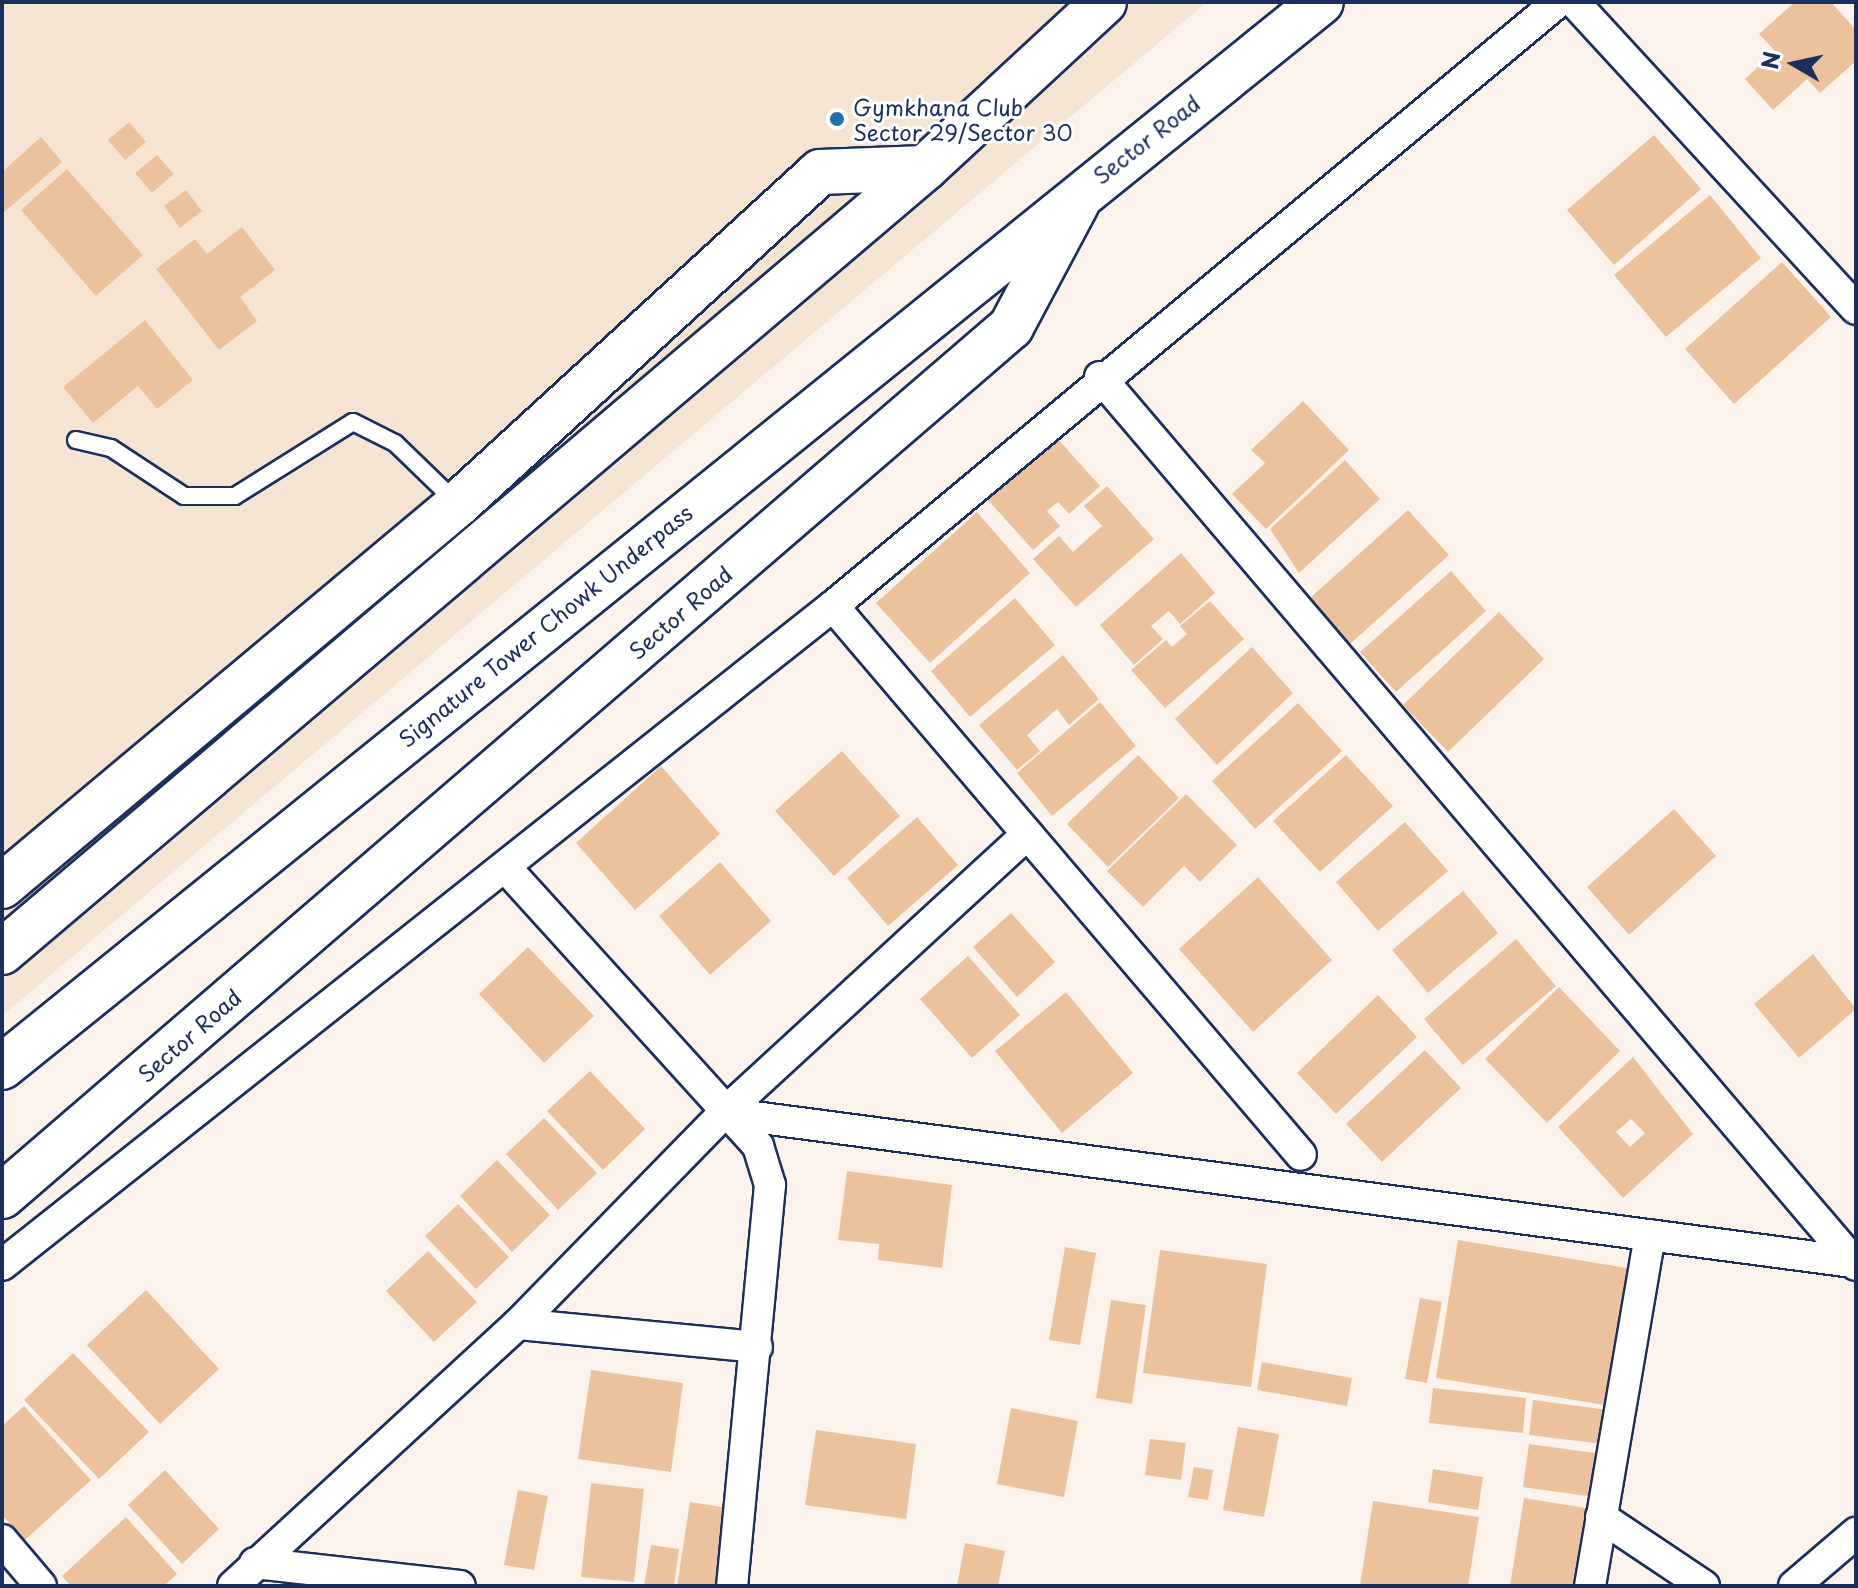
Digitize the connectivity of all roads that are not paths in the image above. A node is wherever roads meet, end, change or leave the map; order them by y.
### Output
1 (1104, 2) edge
2 (1321, 2) edge
3 (1558, 2) edge
4 (1574, 2) edge
5 (925, 168) junction
6 (1088, 183) junction
7 (1856, 309) edge
8 (1100, 377) junction
9 (76, 440) dead end
10 (458, 504) junction
11 (833, 606) junction
12 (1027, 834) junction
13 (506, 868) junction
14 (2, 886) edge
15 (2, 952) edge
16 (2, 1067) edge
17 (724, 1113) junction
18 (1301, 1155) dead end
19 (2, 1196) edge
20 (1650, 1235) junction
21 (1854, 1263) edge
22 (2, 1265) edge
23 (518, 1324) junction
24 (757, 1347) junction
25 (1601, 1517) junction
26 (1856, 1533) edge
27 (2, 1540) edge
28 (241, 1578) edge
29 (741, 1581) edge
30 (41, 1586) edge
31 (460, 1586) edge
32 (1590, 1586) edge
33 (1704, 1586) edge
34 (1794, 1586) edge

1 - 5 main road
2 - 6 main road, Sector Road
3 - 8 street
4 - 7 street
5 - 10 main road
5 - 15 main road
6 - 16 main road, Signature Tower Chowk Underpass
6 - 19 main road, Sector Road
8 - 11 street
8 - 21 street
9 - 10 lane
10 - 14 main road
11 - 12 street
11 - 13 street
12 - 17 street
12 - 18 street
13 - 17 street
13 - 22 street
17 - 20 street
17 - 23 street
17 - 24 street
20 - 21 street
20 - 25 street
23 - 24 street
23 - 28 street
24 - 29 street
25 - 32 street
25 - 33 street
26 - 34 street
27 - 30 street
28 - 31 street

